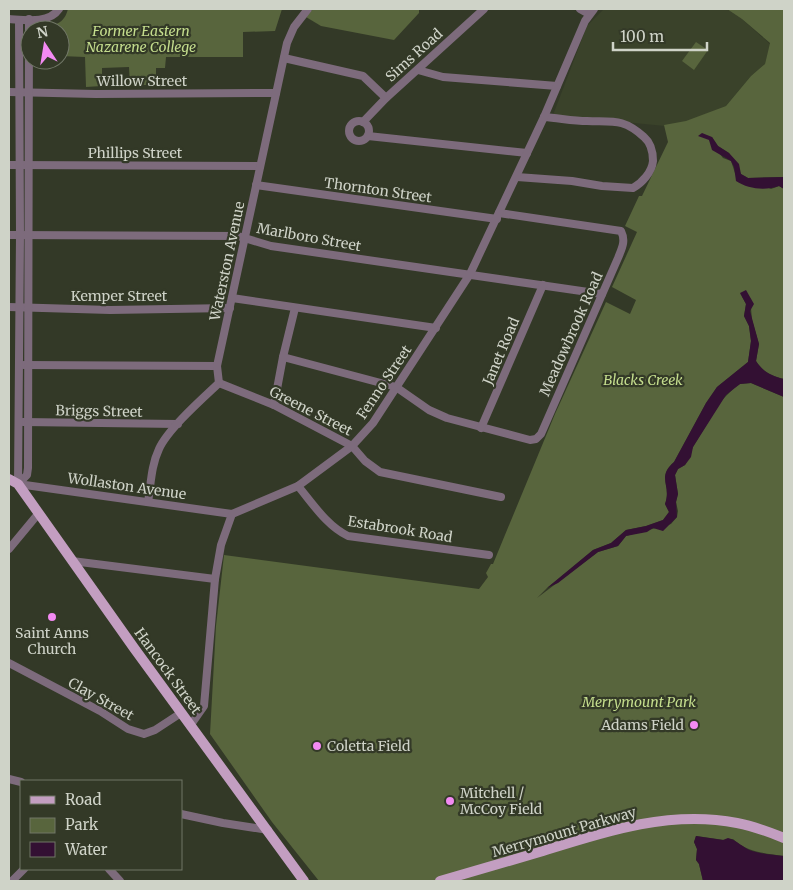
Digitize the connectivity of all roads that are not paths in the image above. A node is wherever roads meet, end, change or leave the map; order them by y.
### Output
1 (59, 9) edge
2 (308, 9) edge
3 (484, 9) edge
4 (580, 9) edge
5 (591, 11) edge
6 (9, 19) edge
7 (29, 19) junction
8 (19, 20) junction
9 (284, 58) junction
10 (418, 70) junction
11 (557, 86) junction
12 (9, 92) edge
13 (19, 92) junction
14 (30, 93) junction
15 (276, 93) junction
16 (386, 98) junction
17 (544, 117) junction
18 (363, 122) junction
19 (368, 136) junction
20 (528, 153) junction
21 (9, 165) edge
22 (19, 165) junction
23 (30, 165) junction
24 (260, 166) junction
25 (517, 176) junction
26 (256, 185) junction
27 (498, 216) junction
28 (621, 231) joint
29 (9, 235) edge
30 (20, 235) junction
31 (29, 235) junction
32 (245, 238) junction
33 (470, 274) junction
34 (543, 285) junction
35 (602, 294) junction
36 (232, 298) junction
37 (9, 307) edge
38 (20, 307) junction
39 (29, 307) junction
40 (230, 308) junction
41 (295, 308) junction
42 (436, 328) junction
43 (283, 357) junction
44 (19, 365) junction
45 (28, 365) junction
46 (218, 366) junction
47 (219, 383) junction
48 (396, 388) junction
49 (274, 405) junction
50 (19, 422) junction
51 (28, 422) junction
52 (178, 424) junction
53 (482, 428) junction
54 (352, 446) junction
55 (13, 482) edge
56 (298, 486) junction
57 (501, 497) dead end
58 (148, 502) junction
59 (38, 514) junction
60 (232, 514) junction
61 (9, 549) edge
62 (489, 555) dead end
63 (72, 561) junction
64 (215, 579) junction
65 (9, 663) edge
66 (181, 713) junction
67 (190, 726) junction
68 (182, 814) edge
69 (268, 830) junction
70 (784, 838) edge
71 (23, 870) edge
72 (110, 870) edge
73 (12, 881) edge
74 (120, 881) edge
75 (304, 881) edge
76 (440, 881) edge

1 - 7 street
2 - 9 street, Waterston Avenue
3 - 10 street, Sims Road
4 - 5 street
5 - 11 street, Fenno Street
6 - 8 street
7 - 8 street
7 - 14 street
8 - 13 street
9 - 15 street, Waterston Avenue
9 - 16 street
10 - 11 street
10 - 16 street, Sims Road
11 - 17 street, Fenno Street
12 - 13 street, Willow Street
13 - 14 street, Willow Street
13 - 22 street
14 - 15 street, Willow Street
14 - 23 street
15 - 24 street, Waterston Avenue
16 - 18 street, Sims Road
17 - 20 street, Fenno Street
17 - 25 street
18 - 19 street
18 - 19 street, Sims Road
19 - 20 street, Sims Road
20 - 25 street, Fenno Street
21 - 22 street, Phillips Street
22 - 23 street, Phillips Street
22 - 30 street
23 - 24 street, Phillips Street
23 - 31 street
24 - 26 street, Waterston Avenue
25 - 27 street, Fenno Street
26 - 27 street, Thornton Street
26 - 32 street, Waterston Avenue
27 - 28 street, Thornton Street
27 - 33 street, Fenno Street
28 - 35 street, Meadowbrook Road
29 - 30 street, Marlboro Street
30 - 31 street, Marlboro Street
30 - 38 street
31 - 32 street, Marlboro Street
31 - 39 street
32 - 33 street, Marlboro Street
32 - 36 street, Waterston Avenue
33 - 34 street, Marlboro Street
33 - 42 street, Fenno Street
34 - 35 street, Marlboro Street
34 - 53 street, Janet Road
35 - 53 street, Meadowbrook Road
36 - 40 street, Waterston Avenue
36 - 41 street
37 - 38 street, Kemper Street
38 - 39 street, Kemper Street
38 - 44 street
39 - 40 street, Kemper Street
39 - 45 street
40 - 46 street, Waterston Avenue
41 - 42 street
41 - 43 street
42 - 48 street, Fenno Street
43 - 48 street
43 - 49 street
44 - 45 street
44 - 50 street
45 - 46 street
45 - 51 street
46 - 47 street, Waterston Avenue
47 - 49 street, Greene Street
47 - 52 street
48 - 53 street
48 - 54 street, Fenno Street
49 - 54 street, Greene Street
50 - 51 street, Briggs Street
50 - 55 street
51 - 52 street, Briggs Street
51 - 55 street
52 - 58 street
54 - 56 street, Fenno Street
54 - 57 street, Greene Street
55 - 58 street, Wollaston Avenue
55 - 59 main road, Hancock Street
56 - 60 street, Fenno Street
56 - 62 street, Estabrook Road
58 - 60 street, Wollaston Avenue
59 - 61 street
59 - 63 main road, Hancock Street
60 - 64 street
63 - 64 street
63 - 66 main road, Hancock Street
64 - 67 street
65 - 66 street, Clay Street
66 - 67 main road, Hancock Street
67 - 69 main road, Hancock Street
68 - 69 street
69 - 75 main road, Hancock Street
70 - 76 main road, Merrymount Parkway
71 - 73 street
72 - 74 street

